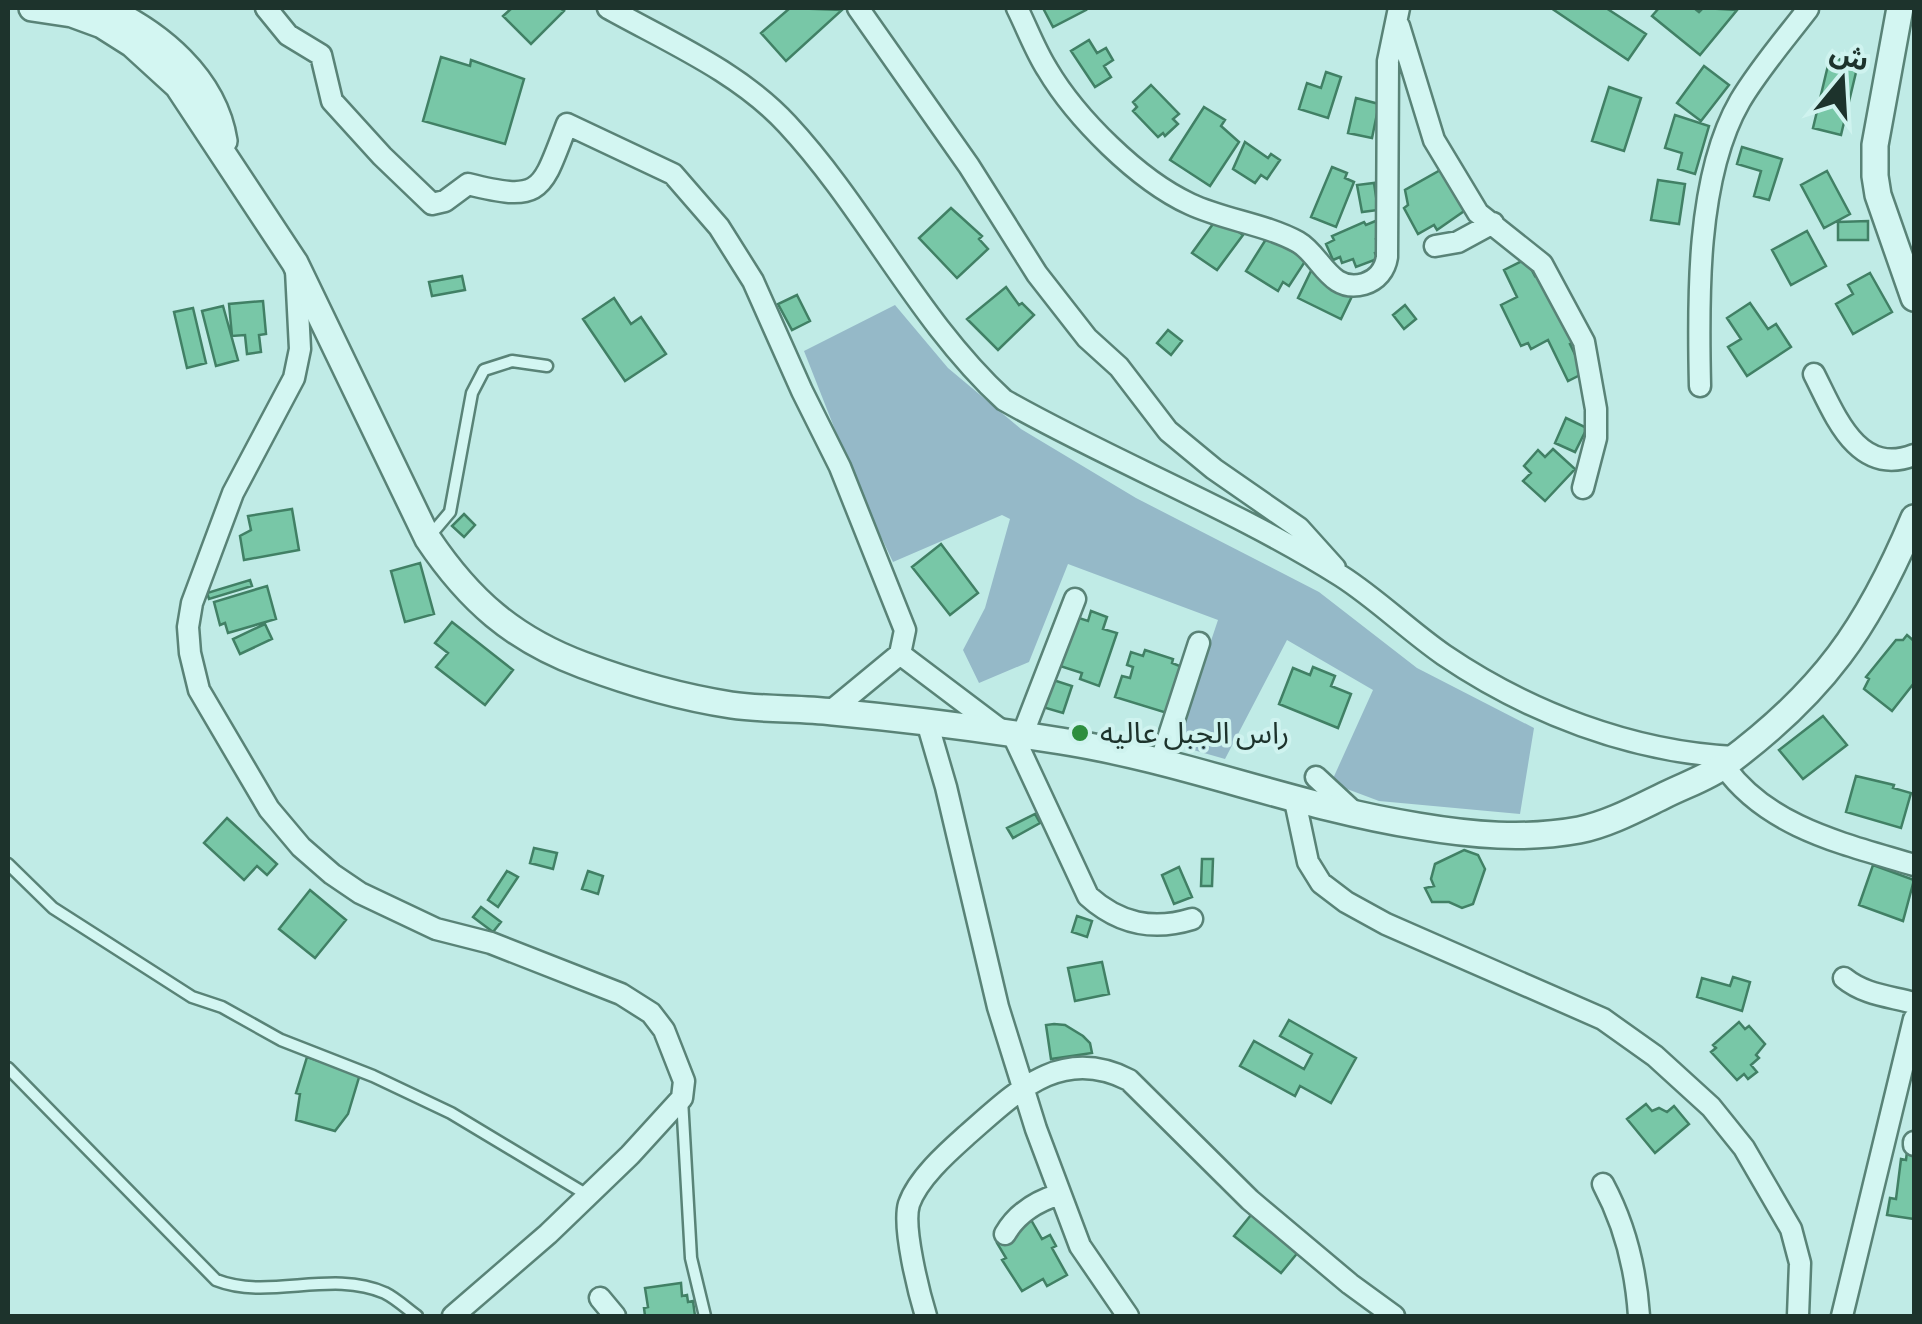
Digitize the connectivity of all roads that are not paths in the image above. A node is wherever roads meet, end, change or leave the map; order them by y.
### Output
1 (32, 8) edge
2 (104, 8) edge
3 (266, 8) edge
4 (608, 8) edge
5 (858, 8) edge
6 (1017, 8) edge
7 (1804, 8) edge
8 (1900, 8) edge
9 (1398, 13) edge
10 (226, 156) junction
11 (1493, 223) junction
12 (1435, 246) dead end
13 (295, 264) junction
14 (1914, 298) edge
15 (547, 366) dead end
16 (1814, 374) dead end
17 (1700, 386) dead end
18 (1914, 454) edge
19 (1584, 488) dead end
20 (1914, 518) edge
21 (428, 539) junction
22 (1342, 577) junction
23 (1075, 599) dead end
24 (1200, 643) dead end
25 (900, 654) junction
26 (830, 711) junction
27 (927, 722) junction
28 (1013, 734) junction
29 (1729, 761) junction
30 (1160, 762) junction
31 (1316, 778) dead end
32 (1295, 801) junction
33 (1360, 817) junction
34 (8, 864) edge
35 (1914, 865) edge
36 (1192, 920) dead end
37 (1844, 978) dead end
38 (1914, 1004) edge
39 (1914, 1018) edge
40 (8, 1068) edge
41 (1908, 1068) edge
42 (1024, 1084) junction
43 (682, 1098) junction
44 (1603, 1184) dead end
45 (1060, 1194) junction
46 (589, 1196) junction
47 (1006, 1234) dead end
48 (600, 1298) dead end
49 (417, 1316) edge
50 (453, 1316) edge
51 (616, 1316) edge
52 (705, 1316) edge
53 (926, 1316) edge
54 (1128, 1316) edge
55 (1394, 1316) edge
56 (1639, 1316) edge
57 (1798, 1316) edge
58 (1842, 1316) edge

1 - 10 street
2 - 10 street
3 - 25 street
4 - 22 street
5 - 22 street
6 - 9 street
7 - 17 street
8 - 14 street
9 - 11 street
10 - 13 street
11 - 12 street
11 - 19 street
13 - 21 street
13 - 43 street
15 - 21 lane
16 - 18 street
20 - 29 street
21 - 26 street
22 - 29 street
23 - 28 street
24 - 30 street
25 - 26 street
25 - 28 street
26 - 27 street
27 - 28 street
27 - 42 street
28 - 30 street
28 - 36 street
29 - 33 street
29 - 35 street
30 - 32 street
31 - 33 street
32 - 33 street
32 - 57 street
34 - 46 lane
37 - 38 street
39 - 41 street
40 - 49 lane
41 - 58 street
42 - 45 street
42 - 53 street
42 - 55 street
43 - 46 street
43 - 52 lane
44 - 56 street
45 - 47 street
45 - 54 street
46 - 50 street
48 - 51 street

